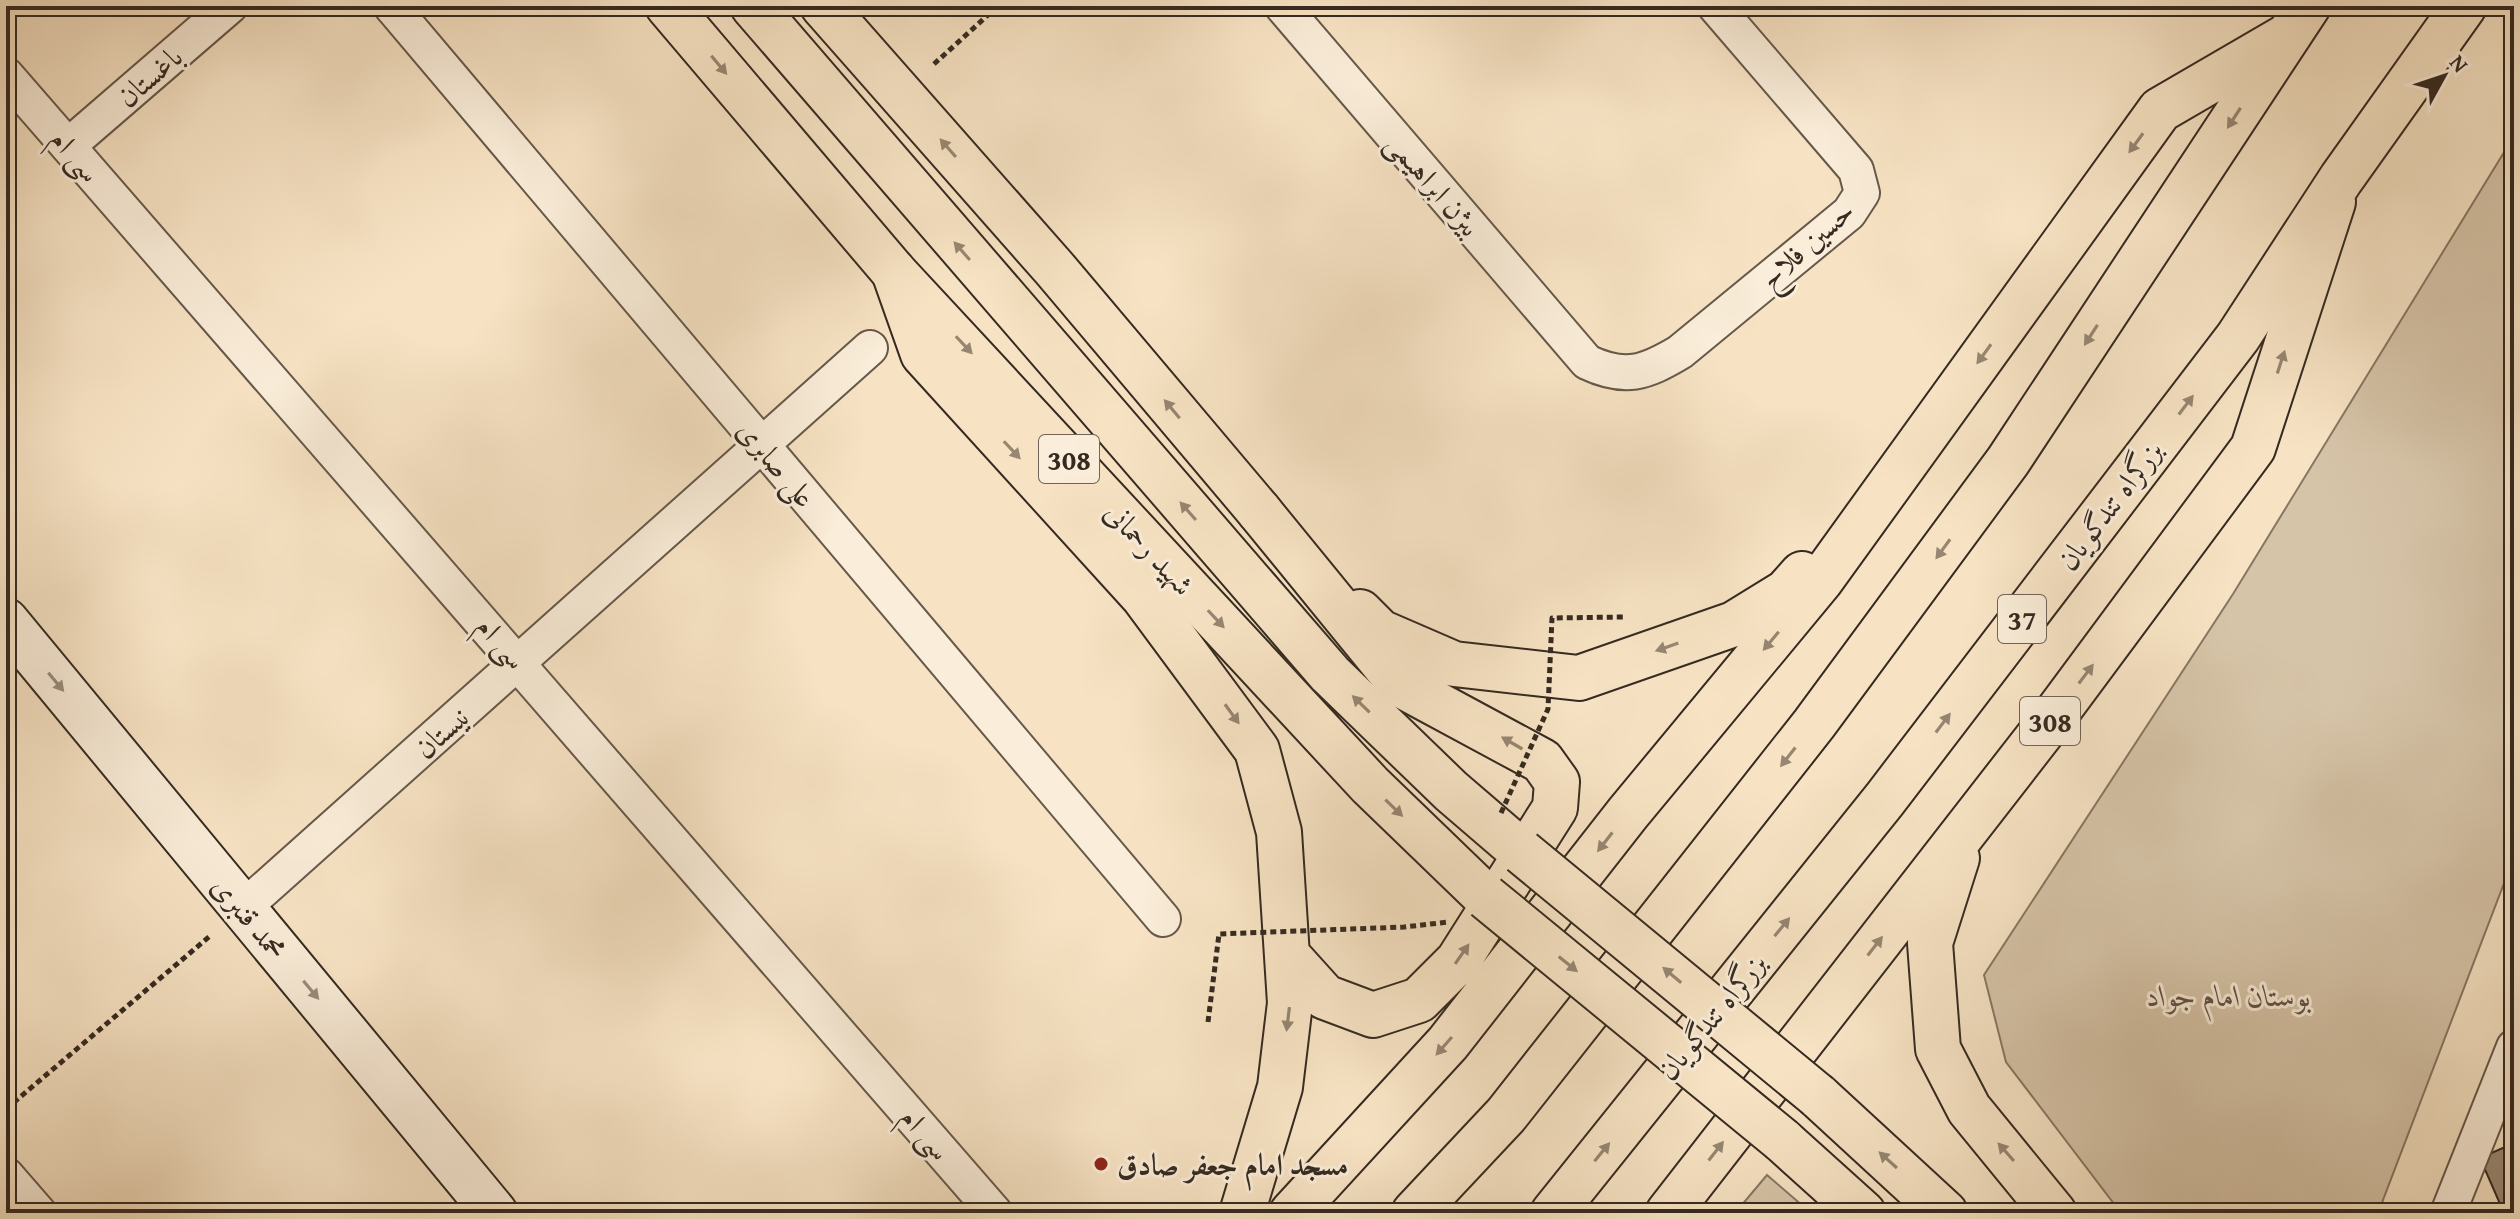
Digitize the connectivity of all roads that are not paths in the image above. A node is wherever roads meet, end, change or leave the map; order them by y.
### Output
1 (230, 6) edge
2 (391, 6) edge
3 (668, 6) edge
4 (753, 6) edge
5 (823, 6) edge
6 (1282, 6) edge
7 (1715, 6) edge
8 (2464, 6) edge
9 (2298, 20) edge
10 (6, 75) edge
11 (68, 146) junction
12 (2341, 179) junction
13 (894, 272) junction
14 (870, 348) dead end
15 (1587, 362) joint
16 (762, 445) junction
17 (1902, 467) junction
18 (1259, 511) junction
19 (6, 621) edge
20 (519, 662) junction
21 (1967, 827) junction
22 (243, 908) junction
23 (1163, 919) dead end
24 (1288, 956) junction
25 (2514, 1047) edge
26 (6, 1175) edge
27 (39, 1213) edge
28 (495, 1213) edge
29 (995, 1213) edge
30 (1242, 1213) edge
31 (1292, 1213) edge
32 (1414, 1213) edge
33 (1553, 1213) edge
34 (1668, 1213) edge
35 (1863, 1213) edge
36 (1945, 1213) edge
37 (2054, 1213) edge
38 (2448, 1213) edge

1 - 11 street, باغستان
2 - 16 street, علی صابری
3 -> 13 main road, شهید رحمانی / 308
36 -> 4 main road, شهید رحمانی / 308, bridge
18 -> 5 main road
6 - 15 street, بیژن ابراهیمی
7 - 15 street, حسین فلاح
8 - 12 main road, بزرگراه تندگویان / 37
9 -> 17 main road
9 -> 32 main road
10 - 11 street, سی ام
11 - 20 street, سی ام
21 -> 12 main road, 308
33 -> 12 main road, بزرگراه تندگویان / 37
13 -> 24 main road
13 -> 35 main road, شهید رحمانی / 308, bridge
14 - 16 street, نیستان
16 - 20 street, نیستان
16 - 23 street, علی صابری
17 -> 18 main road
17 -> 31 main road
24 -> 18 main road
19 -> 22 street, محمد قنبری
20 - 22 street, نیستان
20 - 29 street, سی ام
34 -> 21 main road, 308
37 -> 21 main road
22 -> 28 street, محمد قنبری
24 -> 30 main road
25 - 38 street
26 - 27 street

